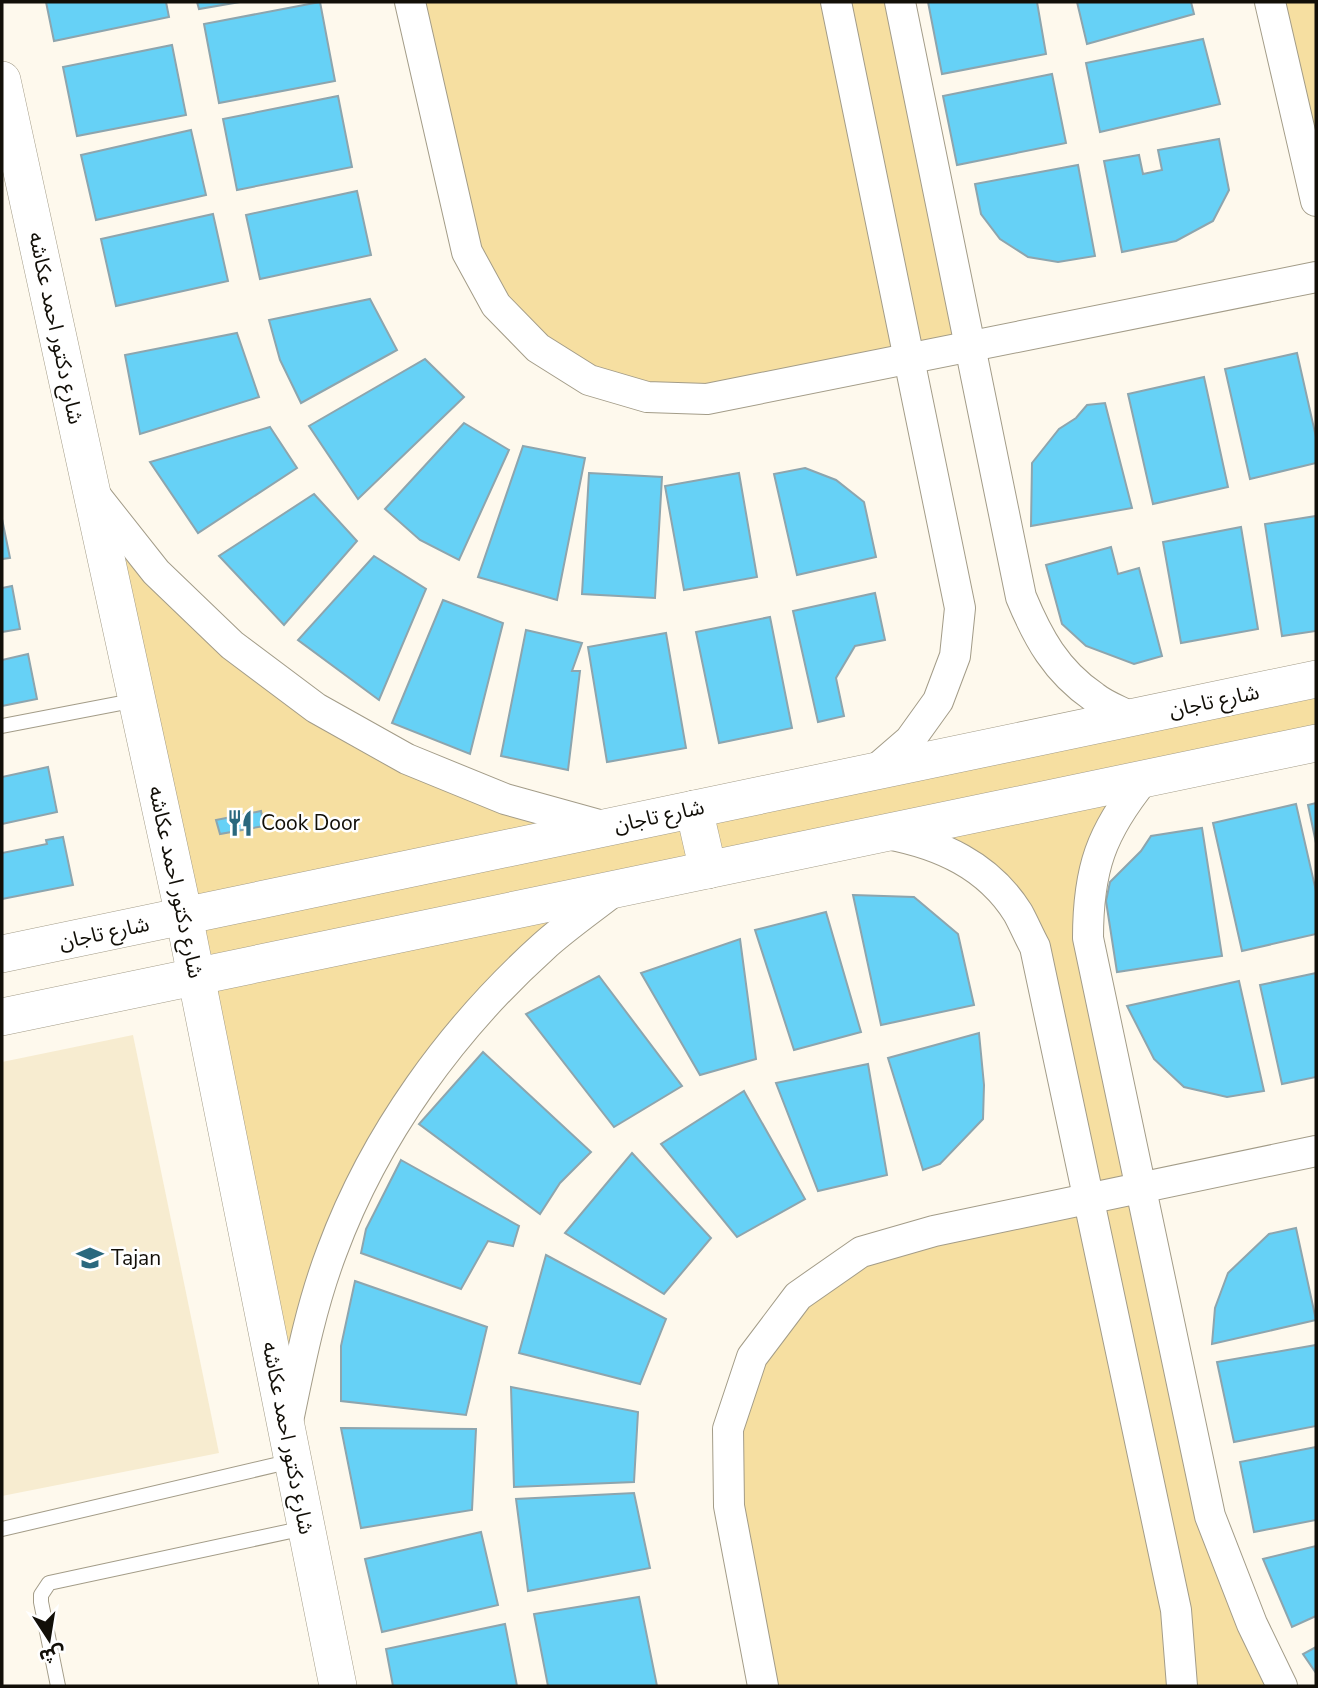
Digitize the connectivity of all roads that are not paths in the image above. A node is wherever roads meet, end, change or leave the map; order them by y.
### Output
1 (410, 2) edge
2 (836, 2) edge
3 (900, 2) edge
4 (1270, 2) edge
5 (2, 80) edge
6 (1316, 201) edge
7 (1316, 277) edge
8 (970, 346) junction
9 (909, 359) junction
10 (92, 491) junction
11 (1316, 679) edge
12 (137, 700) junction
13 (1133, 718) junction
14 (2, 726) edge
15 (1316, 743) edge
16 (873, 772) junction
17 (1144, 779) junction
18 (694, 809) junction
19 (607, 827) junction
20 (884, 833) junction
21 (708, 870) junction
22 (617, 888) junction
23 (184, 916) junction
24 (2, 954) edge
25 (196, 976) junction
26 (2, 1017) edge
27 (1316, 1151) edge
28 (1141, 1188) junction
29 (1087, 1199) junction
30 (289, 1446) junction
31 (306, 1528) junction
32 (2, 1529) edge
33 (58, 1686) edge
34 (338, 1686) edge
35 (763, 1686) edge
36 (1182, 1686) edge
37 (1282, 1686) edge

1 - 9 street
2 - 9 street
3 - 8 street
4 - 6 street
5 - 10 street, شارع دكتور احمد عكاشه
7 - 8 street
8 - 9 street
8 - 13 street
9 - 16 street
10 - 12 street, شارع دكتور احمد عكاشه
10 - 19 street
11 - 13 street, شارع تاجان
12 - 14 lane
12 - 23 street, شارع دكتور احمد عكاشه
13 - 16 street, شارع تاجان
15 - 17 street
16 - 18 street, شارع تاجان
17 - 20 street
17 - 28 street
18 - 19 street, شارع تاجان
18 - 21 street
19 - 23 street, شارع تاجان
20 - 21 street
20 - 29 street
21 - 22 street
22 - 25 street
22 - 30 street
23 - 24 street, شارع تاجان
23 - 25 street, شارع دكتور احمد عكاشه
25 - 26 street
25 - 30 street, شارع دكتور احمد عكاشه
27 - 28 street
28 - 29 street
28 - 37 street
29 - 35 street
29 - 36 street
30 - 31 street, شارع دكتور احمد عكاشه
30 - 32 lane
31 - 33 lane
31 - 34 street, شارع دكتور احمد عكاشه

